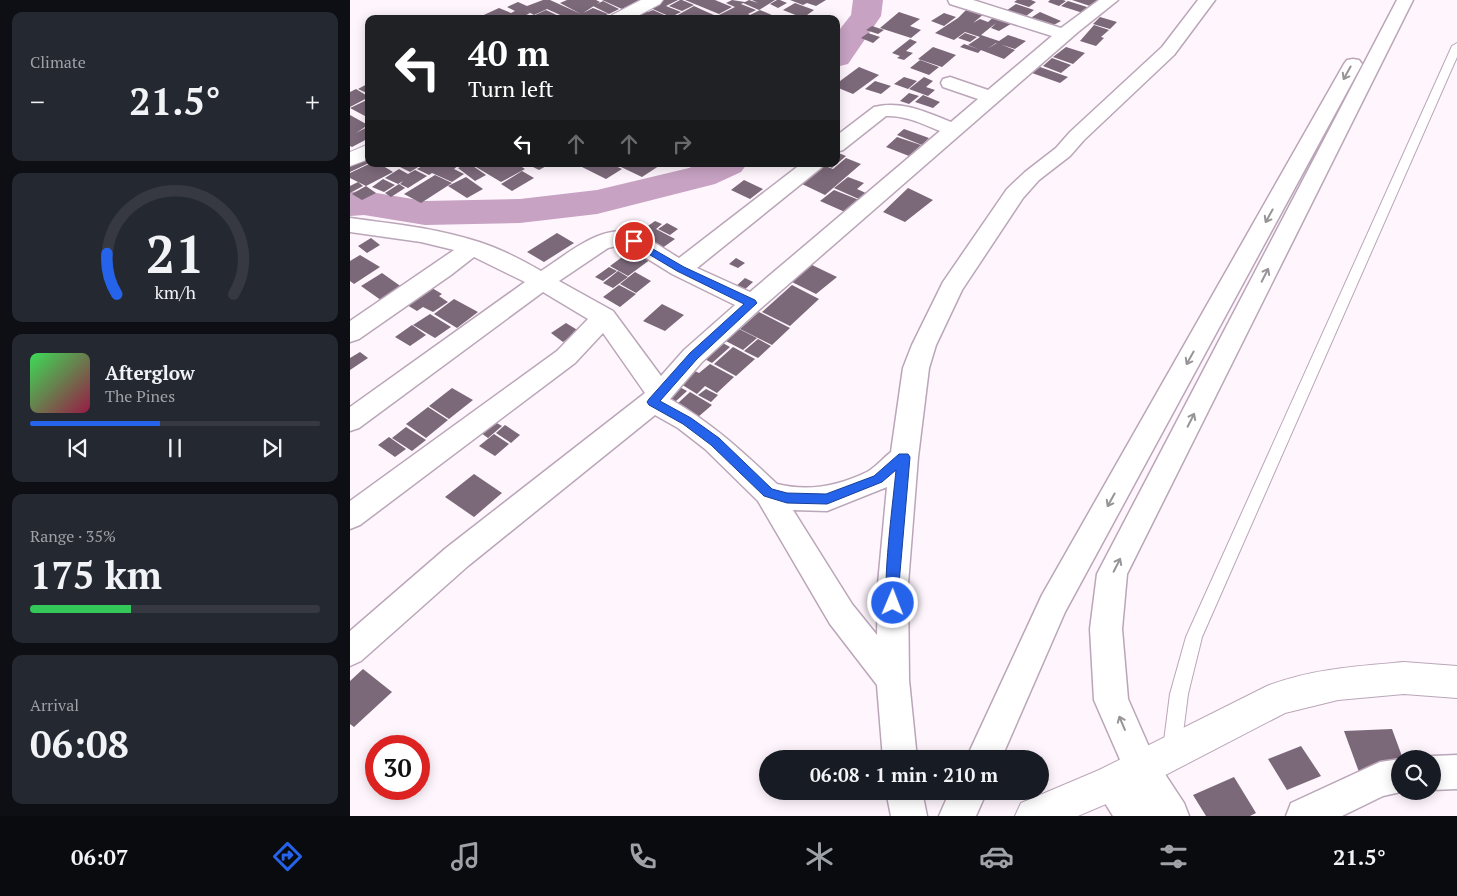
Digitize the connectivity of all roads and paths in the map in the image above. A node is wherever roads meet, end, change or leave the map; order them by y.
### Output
1 (654, 0) edge
2 (956, 0) edge
3 (1110, 0) edge
4 (1207, 0) edge
5 (1388, 0) edge
6 (1405, 0) edge
7 (626, 15) edge
8 (1065, 35) junction
9 (1457, 46) edge
10 (950, 83) dead end
11 (993, 98) junction
12 (955, 130) junction
13 (840, 143) edge
14 (365, 152) edge
15 (350, 160) edge
16 (810, 167) edge
17 (350, 225) edge
18 (472, 247) junction
19 (680, 269) junction
20 (543, 281) junction
21 (752, 303) junction
22 (604, 317) junction
23 (350, 332) edge
24 (656, 398) junction
25 (350, 421) edge
26 (904, 457) junction
27 (768, 493) junction
28 (350, 517) edge
29 (350, 651) edge
30 (893, 680) junction
31 (1457, 682) edge
32 (899, 750) edge
33 (987, 750) edge
34 (1172, 754) junction
35 (1457, 772) edge
36 (1441, 773) edge
37 (1127, 775) junction
38 (1391, 777) edge
39 (906, 800) edge
40 (965, 800) edge
41 (909, 816) edge
42 (957, 816) edge
43 (1034, 816) edge
44 (1134, 816) edge
45 (1171, 816) edge
46 (1304, 816) edge

1 - 7 street
2 - 8 street
3 - 8 street
4 - 26 street
5 -> 33 street
37 -> 6 street
8 - 11 street
9 - 34 lane
10 - 11 street
11 - 12 street
12 - 13 street
12 - 21 street
14 - 15 street
16 - 19 street
17 - 18 street
18 - 20 street
18 - 23 street
19 - 20 street
19 - 21 street
20 - 22 street
20 - 25 street
21 - 24 street
22 - 24 street
22 - 28 street
24 - 27 street
24 - 29 street
26 - 27 street
26 - 30 street
27 - 30 street
30 - 32 street
31 - 34 street
34 - 37 street
35 - 36 street
37 - 43 street
37 - 44 street
37 - 45 street
38 - 46 street
39 - 41 street
40 - 42 street

